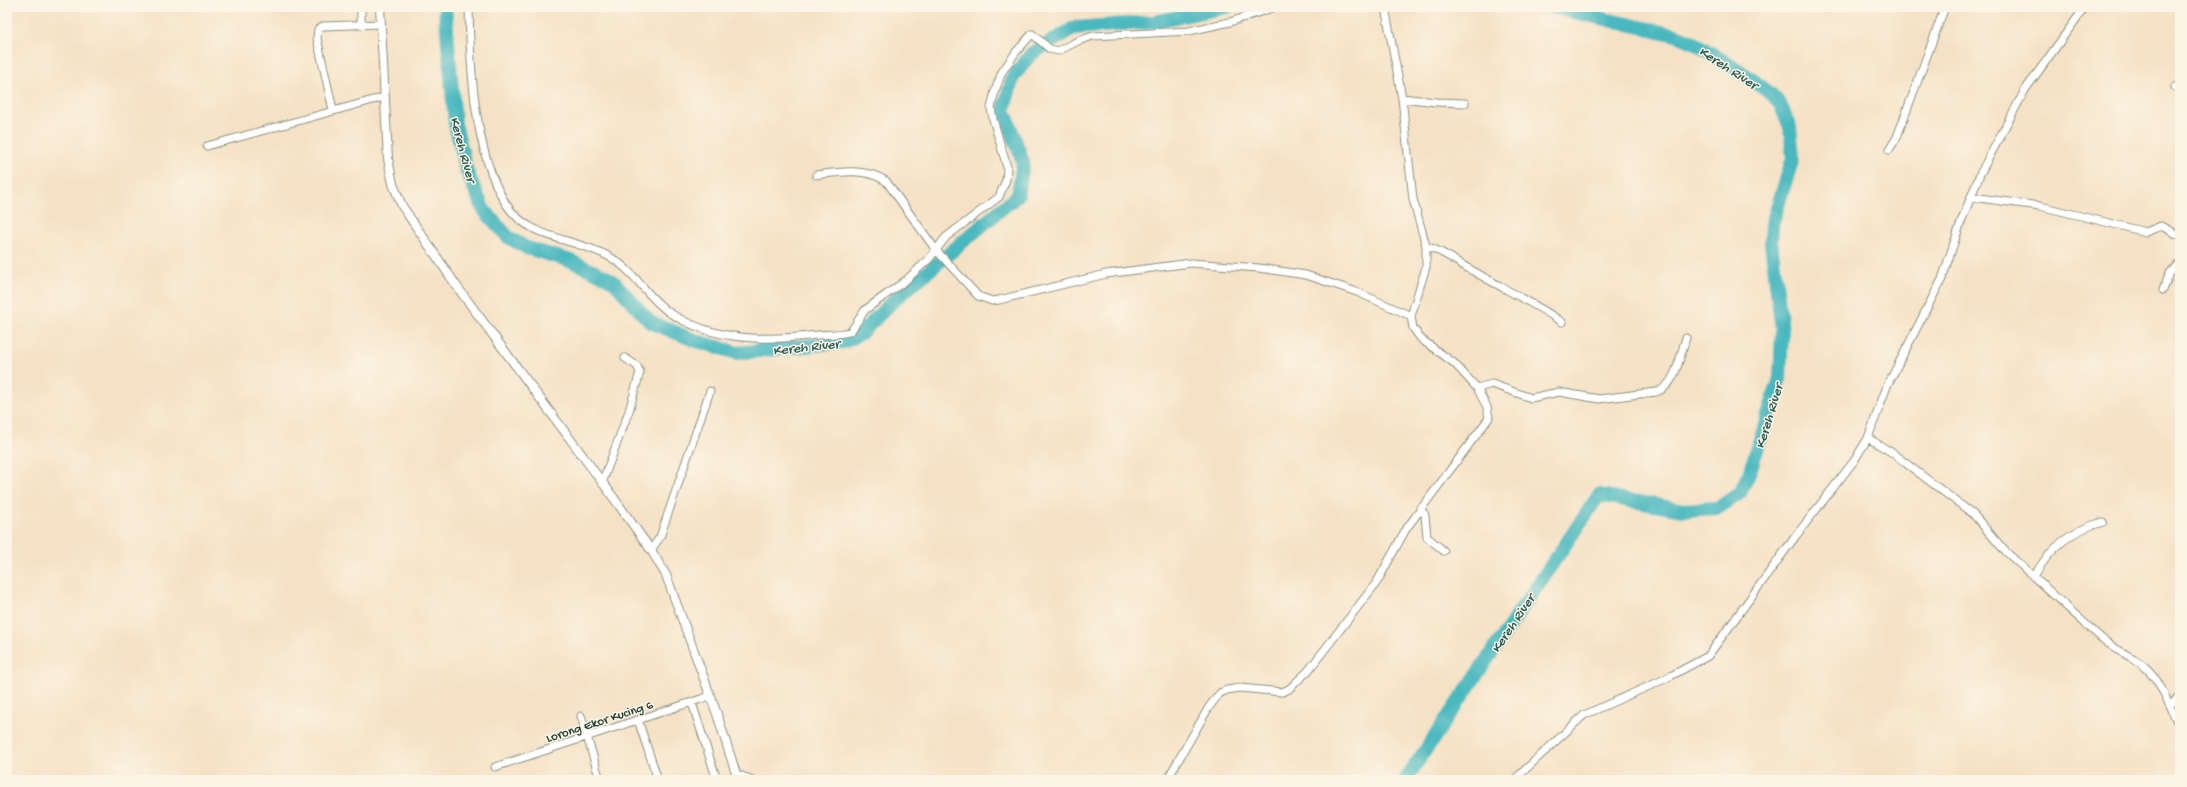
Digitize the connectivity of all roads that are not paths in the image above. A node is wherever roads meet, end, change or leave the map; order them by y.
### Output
1 (361, 7) edge
2 (380, 7) edge
3 (470, 7) edge
4 (1275, 7) edge
5 (1385, 7) edge
6 (1945, 7) edge
7 (2085, 7) edge
8 (381, 24) junction
9 (361, 25) junction
10 (384, 96) junction
11 (1402, 98) junction
12 (1465, 103) dead end
13 (333, 110) junction
14 (207, 146) dead end
15 (1889, 150) dead end
16 (816, 175) dead end
17 (1971, 197) junction
18 (2180, 236) edge
19 (1426, 246) junction
20 (938, 252) junction
21 (2180, 262) edge
22 (2163, 290) dead end
23 (1411, 316) junction
24 (1562, 322) dead end
25 (1686, 338) dead end
26 (625, 358) dead end
27 (1477, 388) junction
28 (710, 391) dead end
29 (1868, 438) junction
30 (602, 482) junction
31 (1420, 508) junction
32 (2103, 522) dead end
33 (650, 550) junction
34 (1444, 551) dead end
35 (2034, 577) junction
36 (2180, 695) edge
37 (710, 696) junction
38 (692, 703) junction
39 (2170, 705) junction
40 (580, 716) dead end
41 (638, 720) junction
42 (2180, 727) edge
43 (586, 737) junction
44 (495, 767) dead end
45 (738, 777) edge
46 (600, 780) edge
47 (658, 780) edge
48 (718, 780) edge
49 (753, 780) edge
50 (1167, 780) edge
51 (1514, 780) edge

1 - 9 street
2 - 8 street
3 - 20 street
4 - 20 street
5 - 11 street
6 - 15 street
7 - 17 street
8 - 9 street
8 - 10 street
9 - 13 street
10 - 13 street
10 - 30 street
11 - 12 street
11 - 19 street
13 - 14 street
16 - 20 street
17 - 18 street
17 - 29 street
19 - 23 street
19 - 24 street
20 - 23 street
21 - 22 street
23 - 27 street
25 - 27 street
26 - 30 street
27 - 31 street
28 - 33 street
29 - 35 street
29 - 51 street
30 - 33 street
31 - 34 street
31 - 50 street
32 - 35 street
33 - 37 street
35 - 39 street
36 - 39 street
37 - 38 street, Lorong Ekor Kucing 6
37 - 45 street
38 - 41 street, Lorong Ekor Kucing 6
38 - 48 street
39 - 42 street
40 - 43 street
41 - 43 street, Lorong Ekor Kucing 6
41 - 47 street
43 - 44 street, Lorong Ekor Kucing 6
43 - 46 street
45 - 49 street

